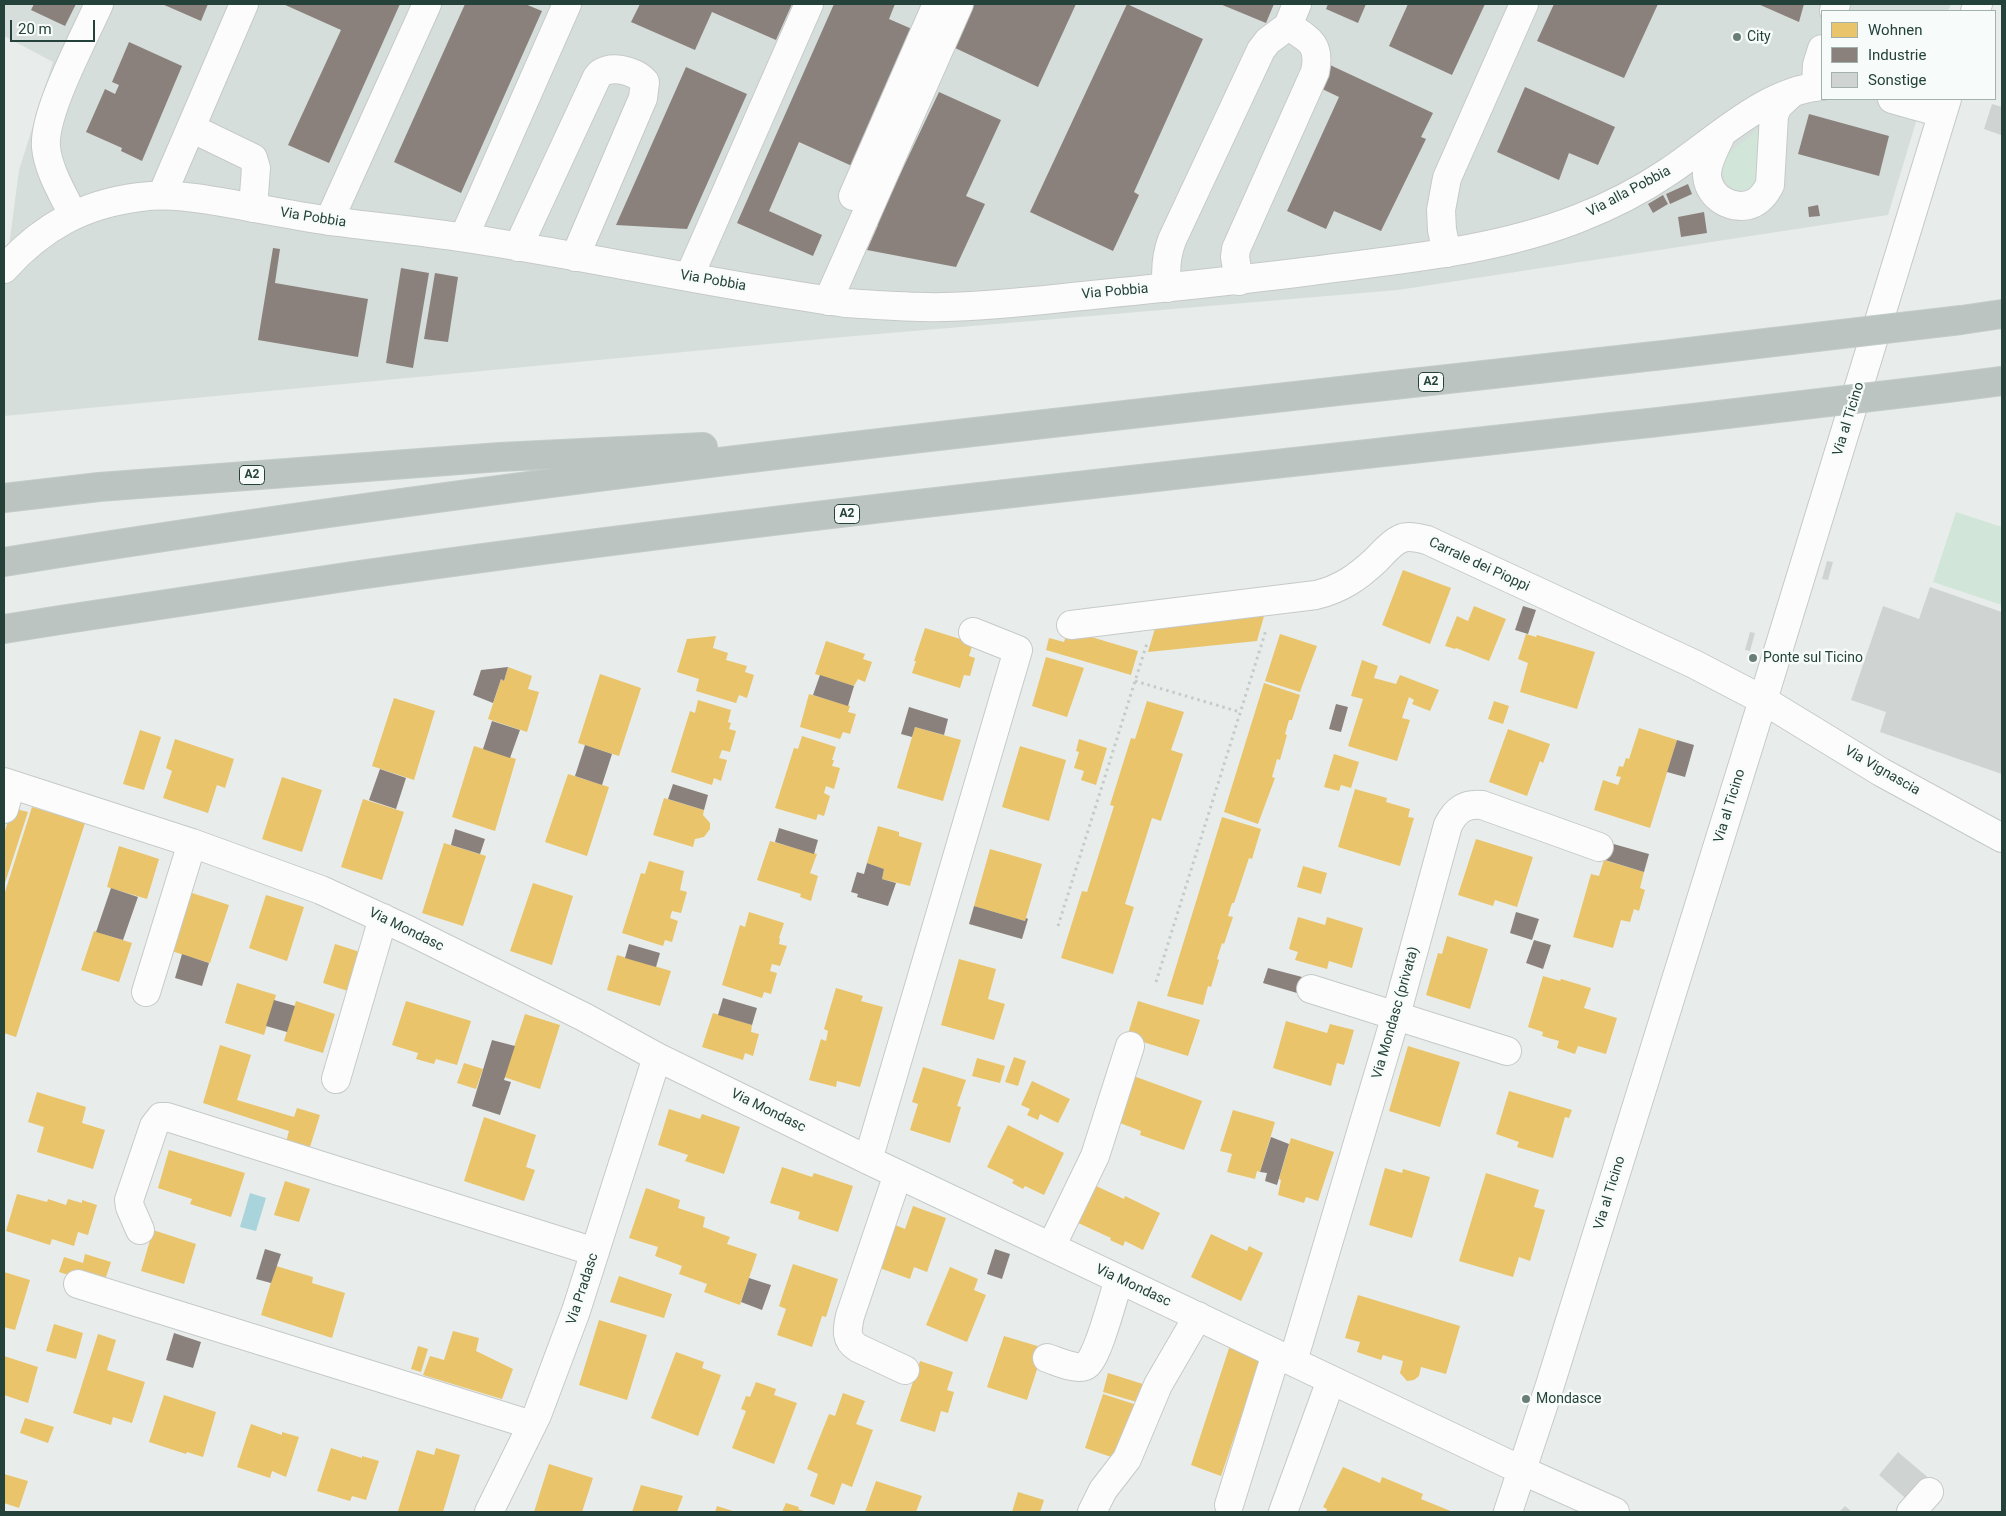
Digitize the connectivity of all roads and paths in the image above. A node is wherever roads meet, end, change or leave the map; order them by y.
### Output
1 (100, 4) edge
2 (244, 4) edge
3 (427, 4) edge
4 (567, 4) edge
5 (809, 4) edge
6 (937, 4) edge
7 (959, 4) edge
8 (1524, 4) edge
9 (1293, 15) edge
10 (1821, 53) edge
11 (1811, 88) edge
12 (1899, 100) edge
13 (1944, 106) edge
14 (190, 128) junction
15 (1721, 135) junction
16 (162, 195) junction
17 (253, 208) junction
18 (73, 215) junction
19 (329, 221) junction
20 (464, 237) junction
21 (518, 247) junction
22 (1447, 253) junction
23 (575, 257) junction
24 (4, 269) edge
25 (690, 277) junction
26 (1239, 281) junction
27 (1167, 288) junction
28 (818, 299) junction
29 (2002, 314) edge
30 (2002, 381) edge
31 (942, 436) junction
32 (4, 498) edge
33 (4, 562) edge
34 (1275, 600) junction
35 (1156, 614) junction
36 (1071, 625) dead end
37 (4, 629) edge
38 (973, 632) dead end
39 (1135, 681) junction
40 (1763, 700) junction
41 (1240, 712) junction
42 (6, 792) edge
43 (2002, 838) edge
44 (192, 843) junction
45 (1599, 847) dead end
46 (383, 918) junction
47 (1058, 926) dead end
48 (1156, 982) dead end
49 (1311, 989) dead end
50 (146, 992) dead end
51 (1396, 1015) junction
52 (1130, 1046) dead end
53 (1507, 1051) dead end
54 (657, 1057) junction
55 (336, 1079) dead end
56 (868, 1160) junction
57 (898, 1174) junction
58 (140, 1230) dead end
59 (1051, 1247) junction
60 (595, 1252) junction
61 (1119, 1279) junction
62 (78, 1284) dead end
63 (1198, 1316) junction
64 (1047, 1358) dead end
65 (1284, 1358) junction
66 (905, 1370) dead end
67 (1331, 1380) junction
68 (532, 1424) junction
69 (1521, 1470) junction
70 (1929, 1492) dead end
71 (1229, 1505) dead end
72 (490, 1512) edge
73 (1092, 1512) edge
74 (1283, 1512) edge
75 (1508, 1512) edge
76 (1615, 1512) edge
77 (1911, 1512) edge

1 - 18 street
2 - 14 street
3 - 19 street
4 - 20 street
5 - 25 street
6 - 28 street
7 - 28 street
8 - 22 street
9 - 26 street
9 - 27 street
10 - 11 street
11 - 15 street, Via alla Pobbia
11 - 15 street
12 - 13 street
13 - 40 street, Via al Ticino
14 - 16 street
14 - 17 street
15 - 22 street, Via alla Pobbia
16 - 17 street, Via Pobbia
16 - 18 street, Via Pobbia
17 - 19 street, Via Pobbia
18 - 24 street, Via Pobbia
19 - 20 street, Via Pobbia
20 - 21 street, Via Pobbia
21 - 23 street, Via Pobbia
21 - 23 street
22 - 26 street, Via Pobbia
23 - 25 street, Via Pobbia
25 - 28 street, Via Pobbia
26 - 27 street, Via Pobbia
27 - 28 street, Via Pobbia
29 - 31 highway, A2, bridge
30 - 37 highway, A2, bridge
31 - 32 highway, A2
31 - 33 highway, A2
34 - 35 street, Carrale dei Pioppi
34 - 40 street, Carrale dei Pioppi
34 - 41 path
35 - 36 street, Carrale dei Pioppi
35 - 39 path
38 - 56 street
39 - 41 path
39 - 47 path
40 - 43 street, Via Vignascia
40 - 69 street, Via al Ticino
41 - 48 path
42 - 44 street, Via Mondasc
44 - 46 street, Via Mondasc
44 - 50 street
45 - 51 street, Via Mondasc (privata)
46 - 54 street, Via Mondasc
46 - 55 street
49 - 51 street
51 - 53 street
51 - 65 street, Via Mondasc (privata)
52 - 59 street
54 - 56 street, Via Mondasc
54 - 60 street, Via Pradasc
56 - 57 street, Via Mondasc
57 - 59 street, Via Mondasc
57 - 66 street
58 - 60 street
59 - 61 street, Via Mondasc
60 - 68 street, Via Pradasc
61 - 63 street, Via Mondasc
61 - 64 street
62 - 68 street
63 - 65 street, Via Mondasc
63 - 73 street
65 - 67 street, Via Mondasc
65 - 71 street, Via Mondasc (privata)
67 - 69 street, Via Mondasc
67 - 74 street
68 - 72 street, Via Pradasc
69 - 75 street, Via al Ticino
69 - 76 street, Via Mondasc
70 - 77 street

